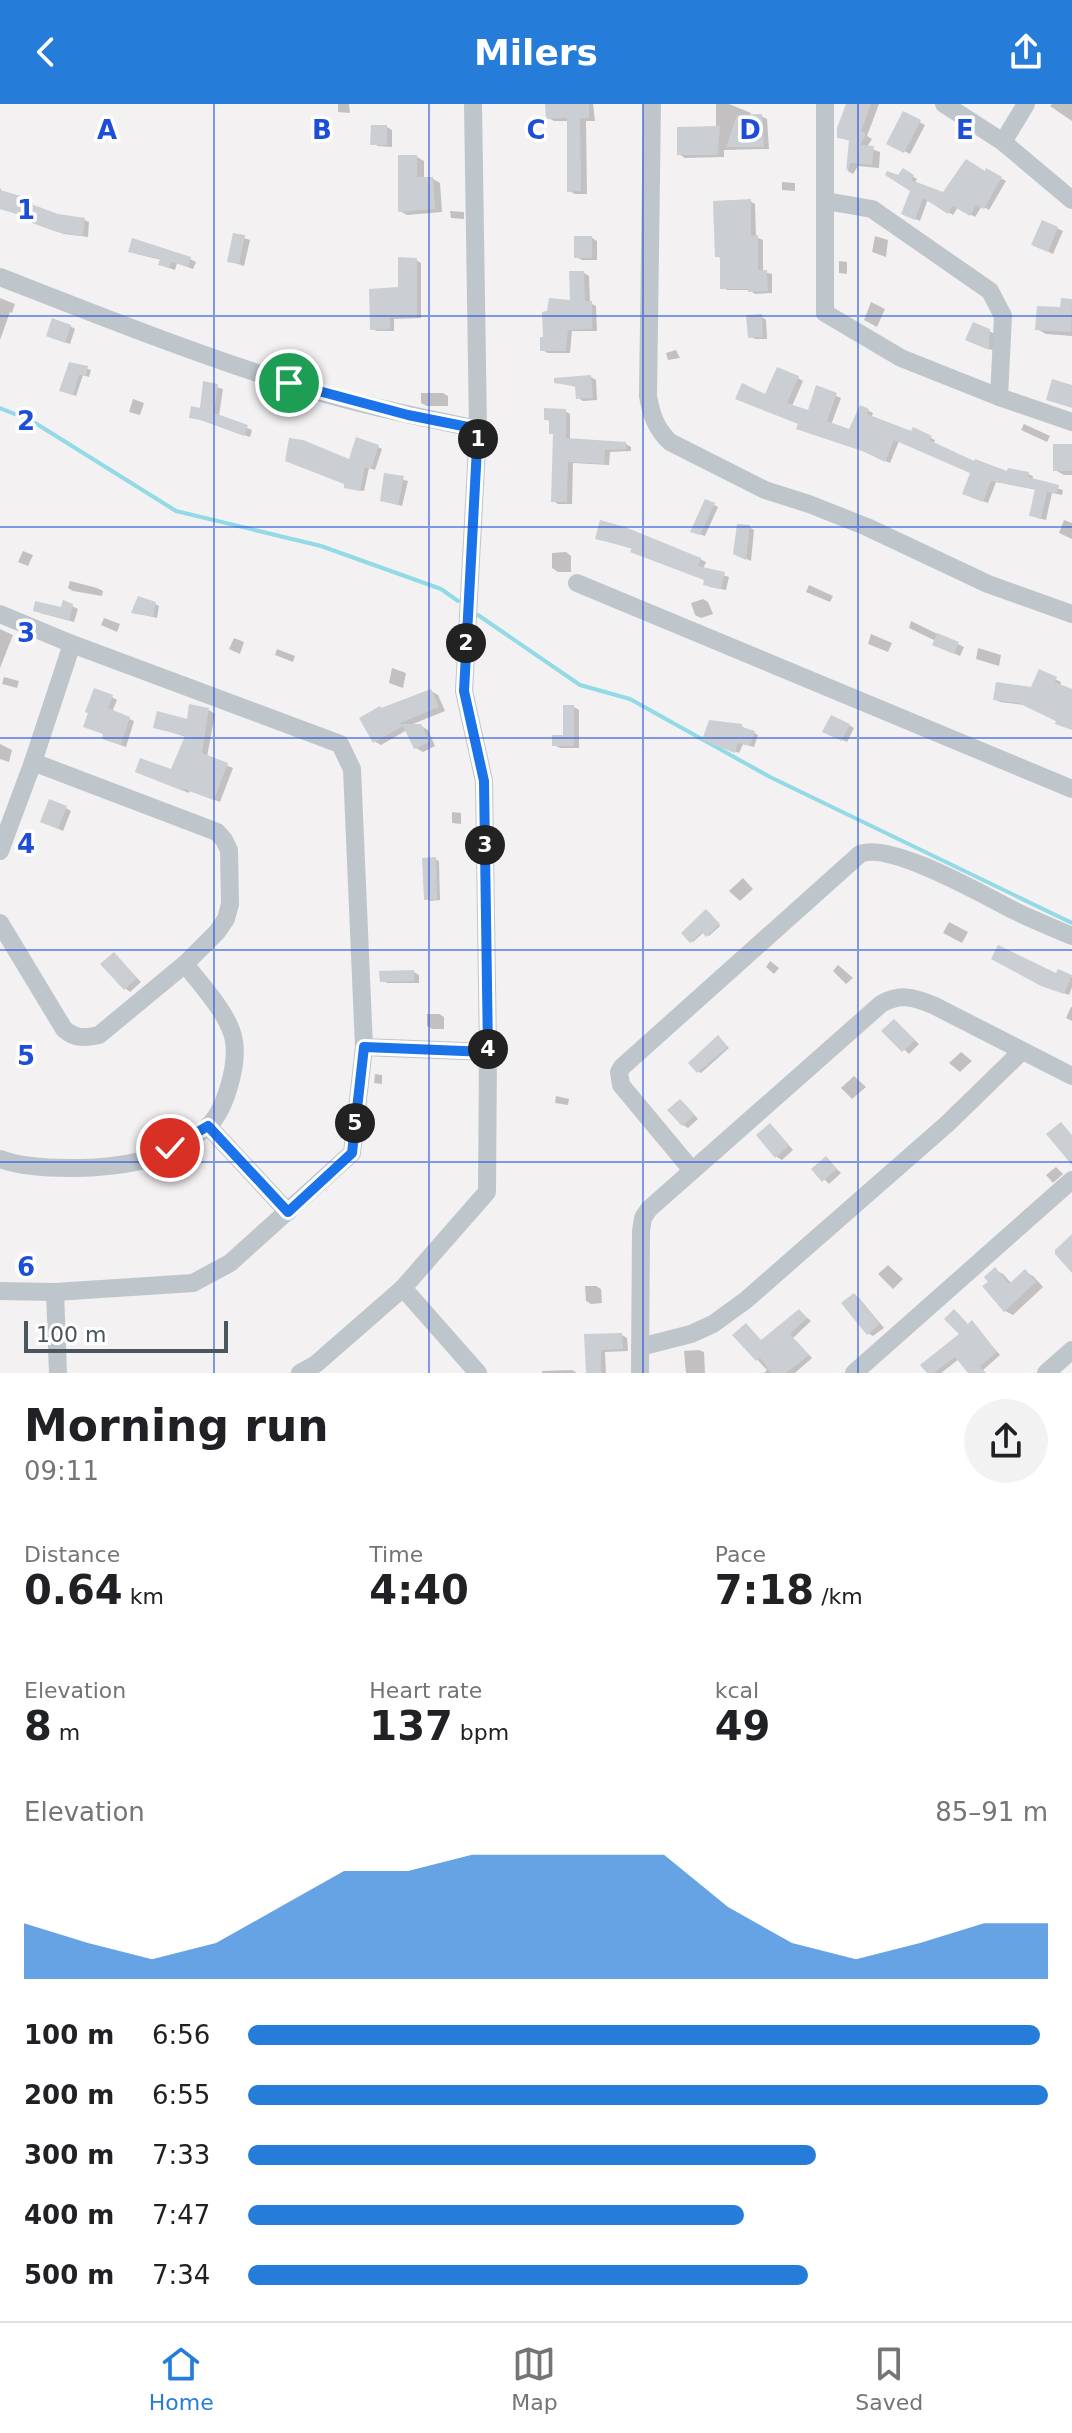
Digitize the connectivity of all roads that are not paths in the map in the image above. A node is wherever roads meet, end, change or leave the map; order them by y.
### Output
1 (473, 104) edge
2 (652, 104) edge
3 (825, 104) edge
4 (944, 104) edge
5 (1026, 104) edge
6 (1003, 142) junction
7 (1072, 200) edge
8 (826, 201) junction
9 (0, 277) edge
10 (999, 397) junction
11 (1072, 422) edge
12 (478, 429) junction
13 (577, 583) dead end
14 (0, 614) edge
15 (1072, 614) edge
16 (72, 644) junction
17 (33, 762) junction
18 (1072, 789) edge
19 (0, 851) edge
20 (0, 923) edge
21 (1072, 936) edge
22 (185, 964) junction
23 (364, 1047) junction
24 (1022, 1051) junction
25 (488, 1052) junction
26 (1072, 1076) edge
27 (208, 1126) junction
28 (0, 1159) edge
29 (691, 1169) junction
30 (1071, 1183) edge
31 (288, 1212) junction
32 (403, 1288) junction
33 (0, 1291) edge
34 (55, 1292) junction
35 (640, 1347) junction
36 (1072, 1350) edge
37 (313, 1370) edge
38 (58, 1373) edge
39 (478, 1373) edge
40 (640, 1373) edge
41 (854, 1373) edge
42 (1046, 1373) edge

1 - 12 street
2 - 15 street
3 - 8 street
4 - 6 street
5 - 6 street
6 - 7 street
8 - 10 street
8 - 10 street
9 - 12 street
10 - 11 street
12 - 25 street
13 - 18 street
14 - 16 street
16 - 17 street
16 - 23 street
17 - 19 street
17 - 22 street
20 - 22 street
21 - 29 street
22 - 27 street
23 - 25 street
23 - 31 street
24 - 26 street
24 - 29 street
24 - 35 street
25 - 32 street
27 - 28 street
27 - 31 street
29 - 35 street
30 - 41 street
31 - 34 street
32 - 37 street
32 - 39 street
33 - 34 street
34 - 38 street
35 - 40 street
36 - 42 street

